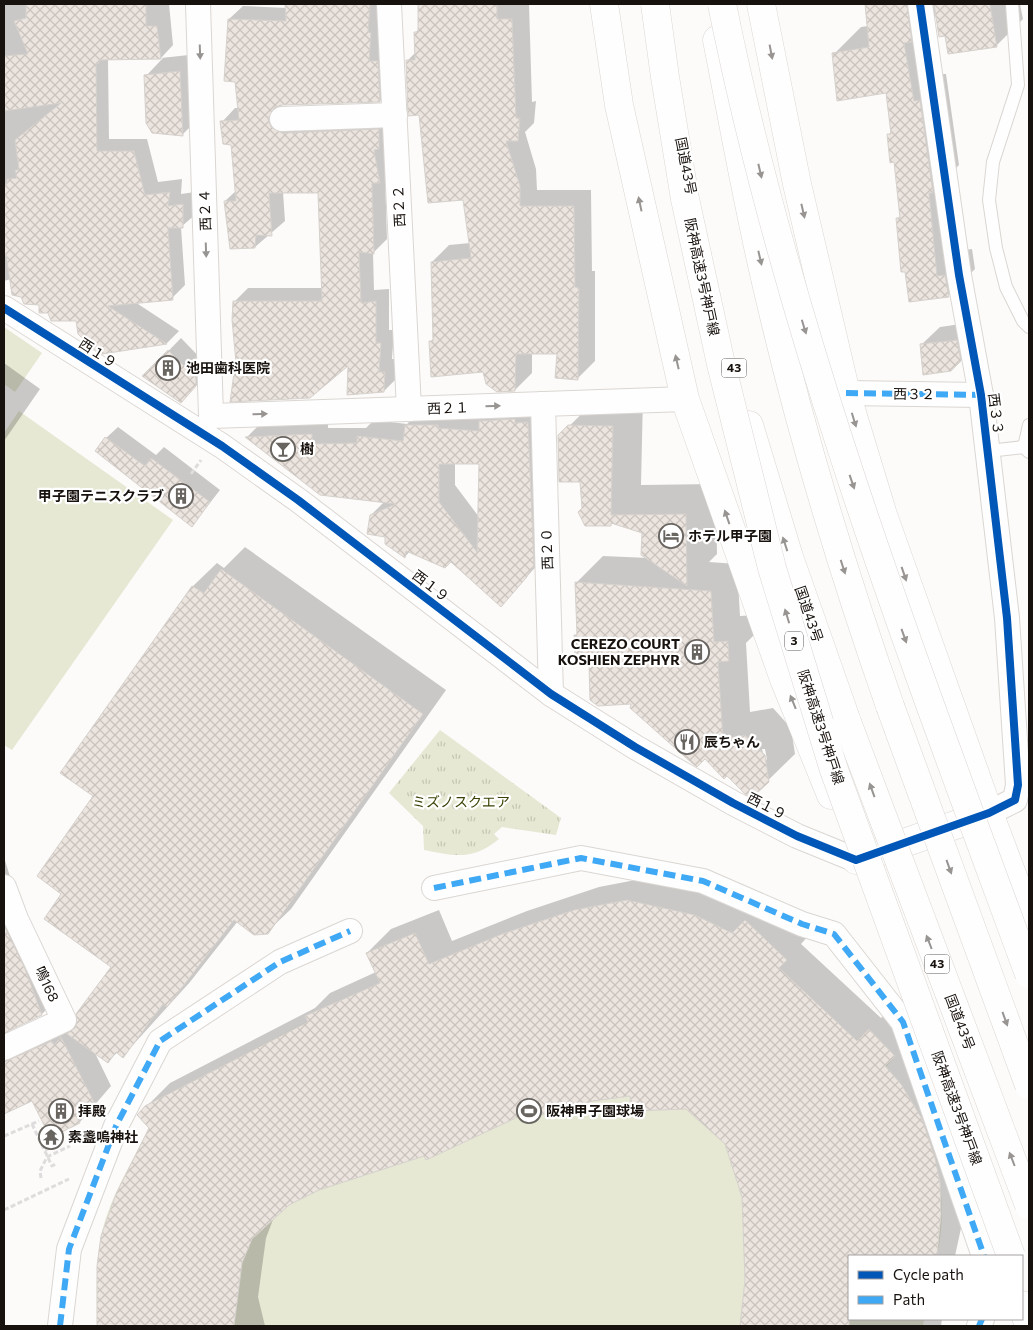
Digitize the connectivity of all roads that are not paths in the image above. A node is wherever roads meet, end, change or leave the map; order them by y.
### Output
1 (198, 4) edge
2 (389, 4) edge
3 (604, 4) edge
4 (654, 4) edge
5 (710, 4) edge
6 (722, 4) edge
7 (761, 4) edge
8 (920, 4) edge
9 (1012, 4) edge
10 (395, 116) junction
11 (282, 119) dead end
12 (4, 308) edge
13 (1029, 328) edge
14 (846, 393) junction
15 (981, 395) junction
16 (686, 399) junction
17 (543, 404) junction
18 (409, 409) junction
19 (203, 423) junction
20 (1029, 425) edge
21 (1026, 450) edge
22 (988, 451) junction
23 (551, 694) junction
24 (989, 813) junction
25 (846, 864) junction
26 (4, 887) edge
27 (434, 888) dead end
28 (1029, 919) edge
29 (350, 931) dead end
30 (1029, 974) edge
31 (4, 1048) edge
32 (1029, 1085) edge
33 (1029, 1205) edge
34 (984, 1255) edge
35 (1005, 1255) edge
36 (1011, 1255) edge
37 (1023, 1289) edge
38 (1029, 1306) edge
39 (1023, 1308) edge
40 (60, 1326) edge
41 (1029, 1326) edge

1 -> 19 street, 西２４
2 - 10 street, 西２２
16 -> 3 main road
33 -> 4 main road, 国道43号 / 43, bridge
36 -> 4 main road, 阪神高速3号神戸線 / 3, bridge
5 -> 32 main road, bridge
6 -> 30 main road, bridge
7 -> 14 main road
8 - 15 street, 西３３
9 - 13 lane
10 - 11 street
10 - 18 street, 西２２
12 - 19 street, 西１９
14 - 15 street, 西３２
14 -> 24 main road
15 - 22 street, 西３３
16 - 17 street, 西２１
25 -> 16 main road
18 -> 17 street, 西２１
17 - 23 street, 西２０
19 -> 18 street, 西２１
19 - 23 street, 西１９
20 - 21 lane
21 - 22 lane
22 - 24 street, 西３３
23 - 25 street, 西１９
24 - 25 main road
24 - 28 main road
25 - 35 main road
26 - 31 street, 鳴168
27 - 34 street
29 - 40 street
37 - 38 main road
39 - 41 main road

